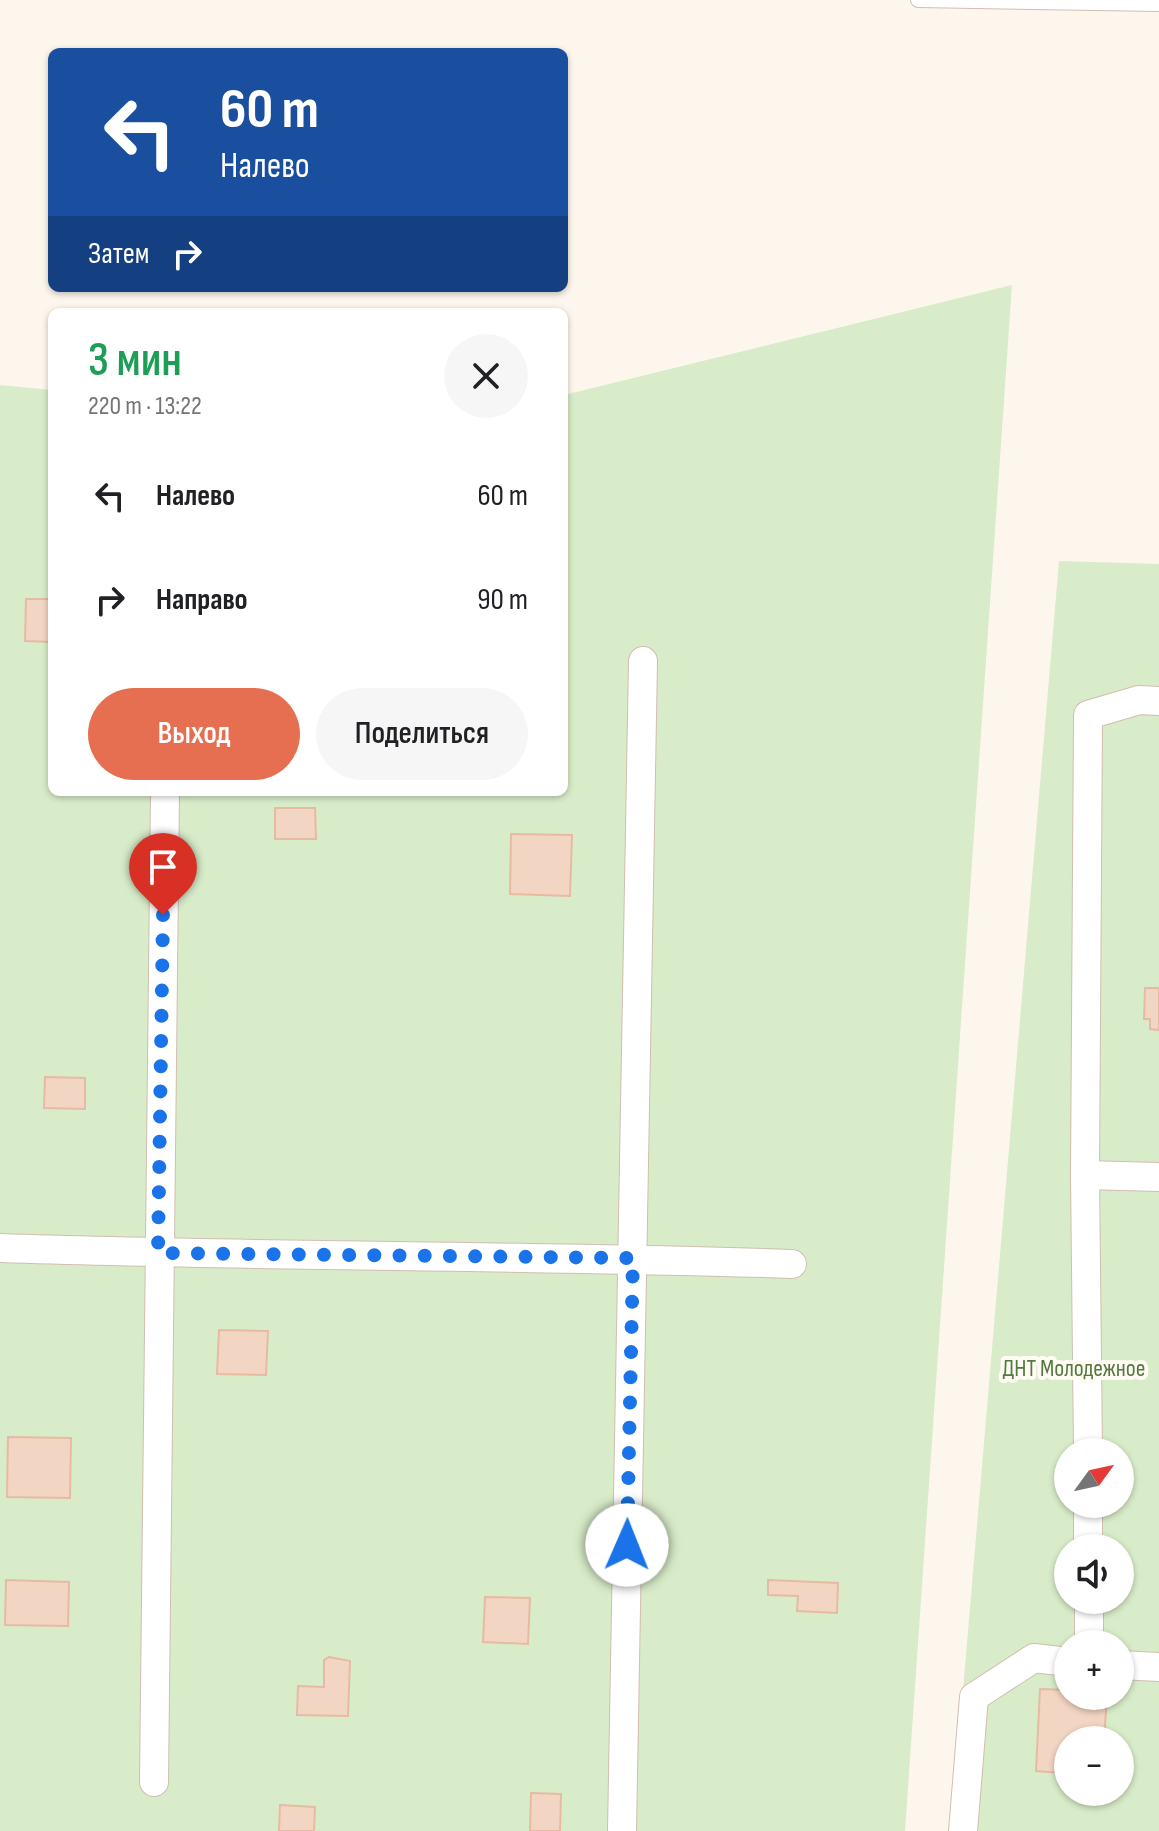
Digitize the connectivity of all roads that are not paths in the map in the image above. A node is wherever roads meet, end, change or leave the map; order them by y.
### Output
1 (918, 0) edge
2 (1159, 4) edge
3 (643, 661) dead end
4 (1159, 701) edge
5 (165, 796) edge
6 (1085, 1175) junction
7 (1159, 1177) edge
8 (0, 1248) edge
9 (158, 1253) junction
10 (633, 1258) junction
11 (792, 1264) dead end
12 (1088, 1438) edge
13 (1054, 1660) edge
14 (1134, 1666) edge
15 (1159, 1667) edge
16 (154, 1782) dead end
17 (622, 1831) edge
18 (963, 1831) edge

1 - 2 lane
3 - 10 street
4 - 6 street
5 - 9 street
6 - 7 street
6 - 12 street
8 - 9 street
9 - 10 street
9 - 16 street
10 - 11 street
10 - 17 street
13 - 18 street
14 - 15 street

